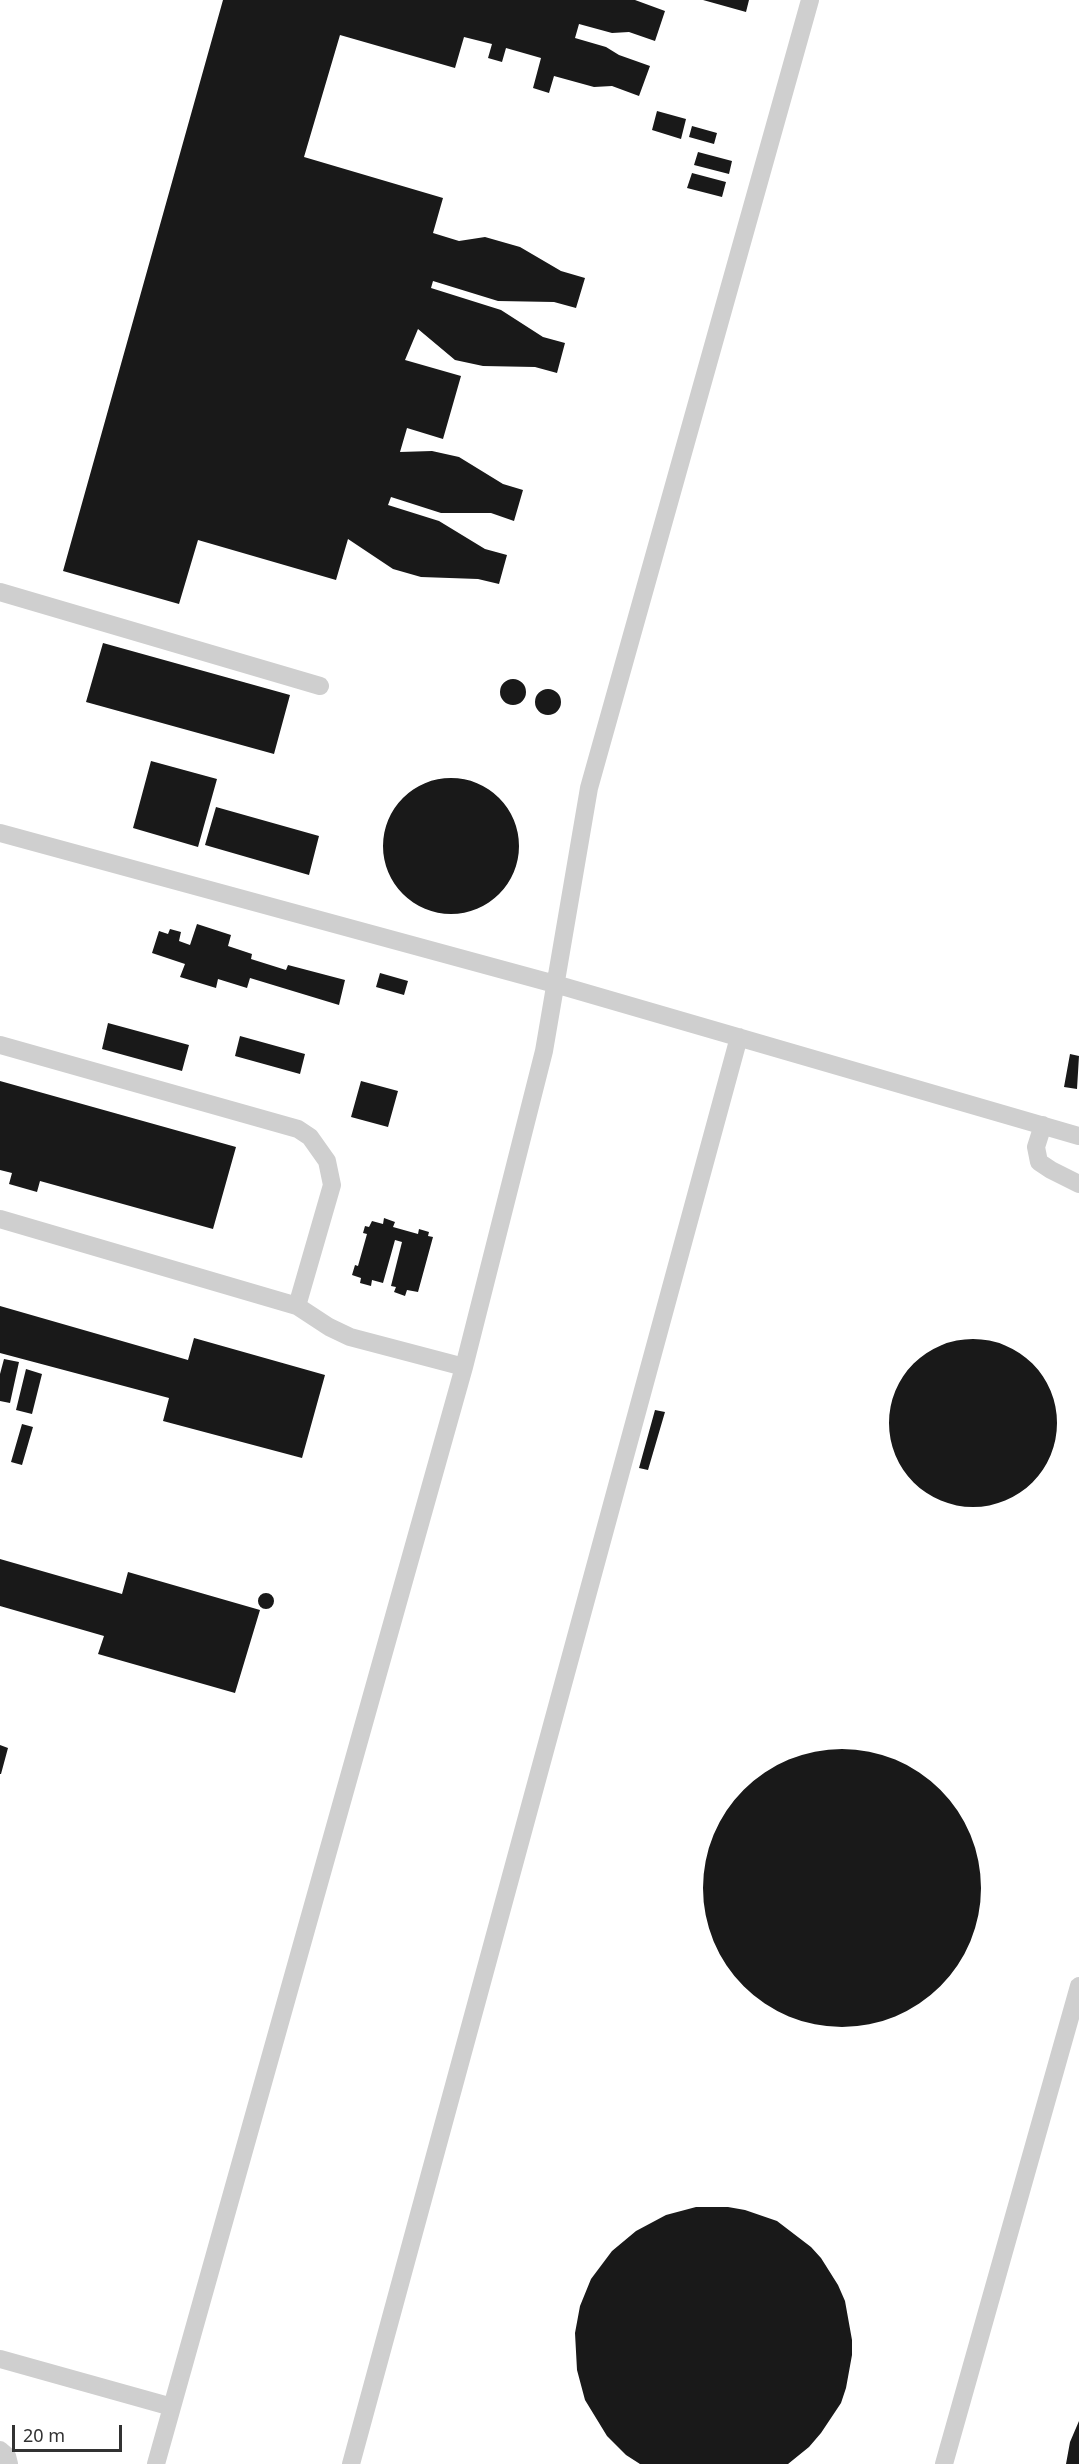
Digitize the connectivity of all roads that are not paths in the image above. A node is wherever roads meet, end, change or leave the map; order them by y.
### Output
1 (810, 0) edge
2 (0, 592) edge
3 (320, 686) dead end
4 (0, 833) edge
5 (555, 984) junction
6 (739, 1037) junction
7 (0, 1045) edge
8 (1043, 1125) junction
9 (1079, 1136) edge
10 (1079, 1184) edge
11 (0, 1219) edge
12 (297, 1306) junction
13 (464, 1367) junction
14 (1079, 1986) edge
15 (0, 2359) edge
16 (172, 2407) junction
17 (0, 2450) edge
18 (9, 2464) edge
19 (156, 2464) edge
20 (351, 2464) edge
21 (944, 2464) edge

1 - 5 lane
2 - 3 lane
4 - 5 lane
5 - 6 lane
5 - 13 lane
6 - 8 lane
6 - 20 lane
7 - 12 lane
8 - 9 lane
8 - 10 lane
11 - 12 lane
12 - 13 lane
13 - 16 lane
14 - 21 lane
15 - 16 lane
16 - 19 lane
17 - 18 lane

